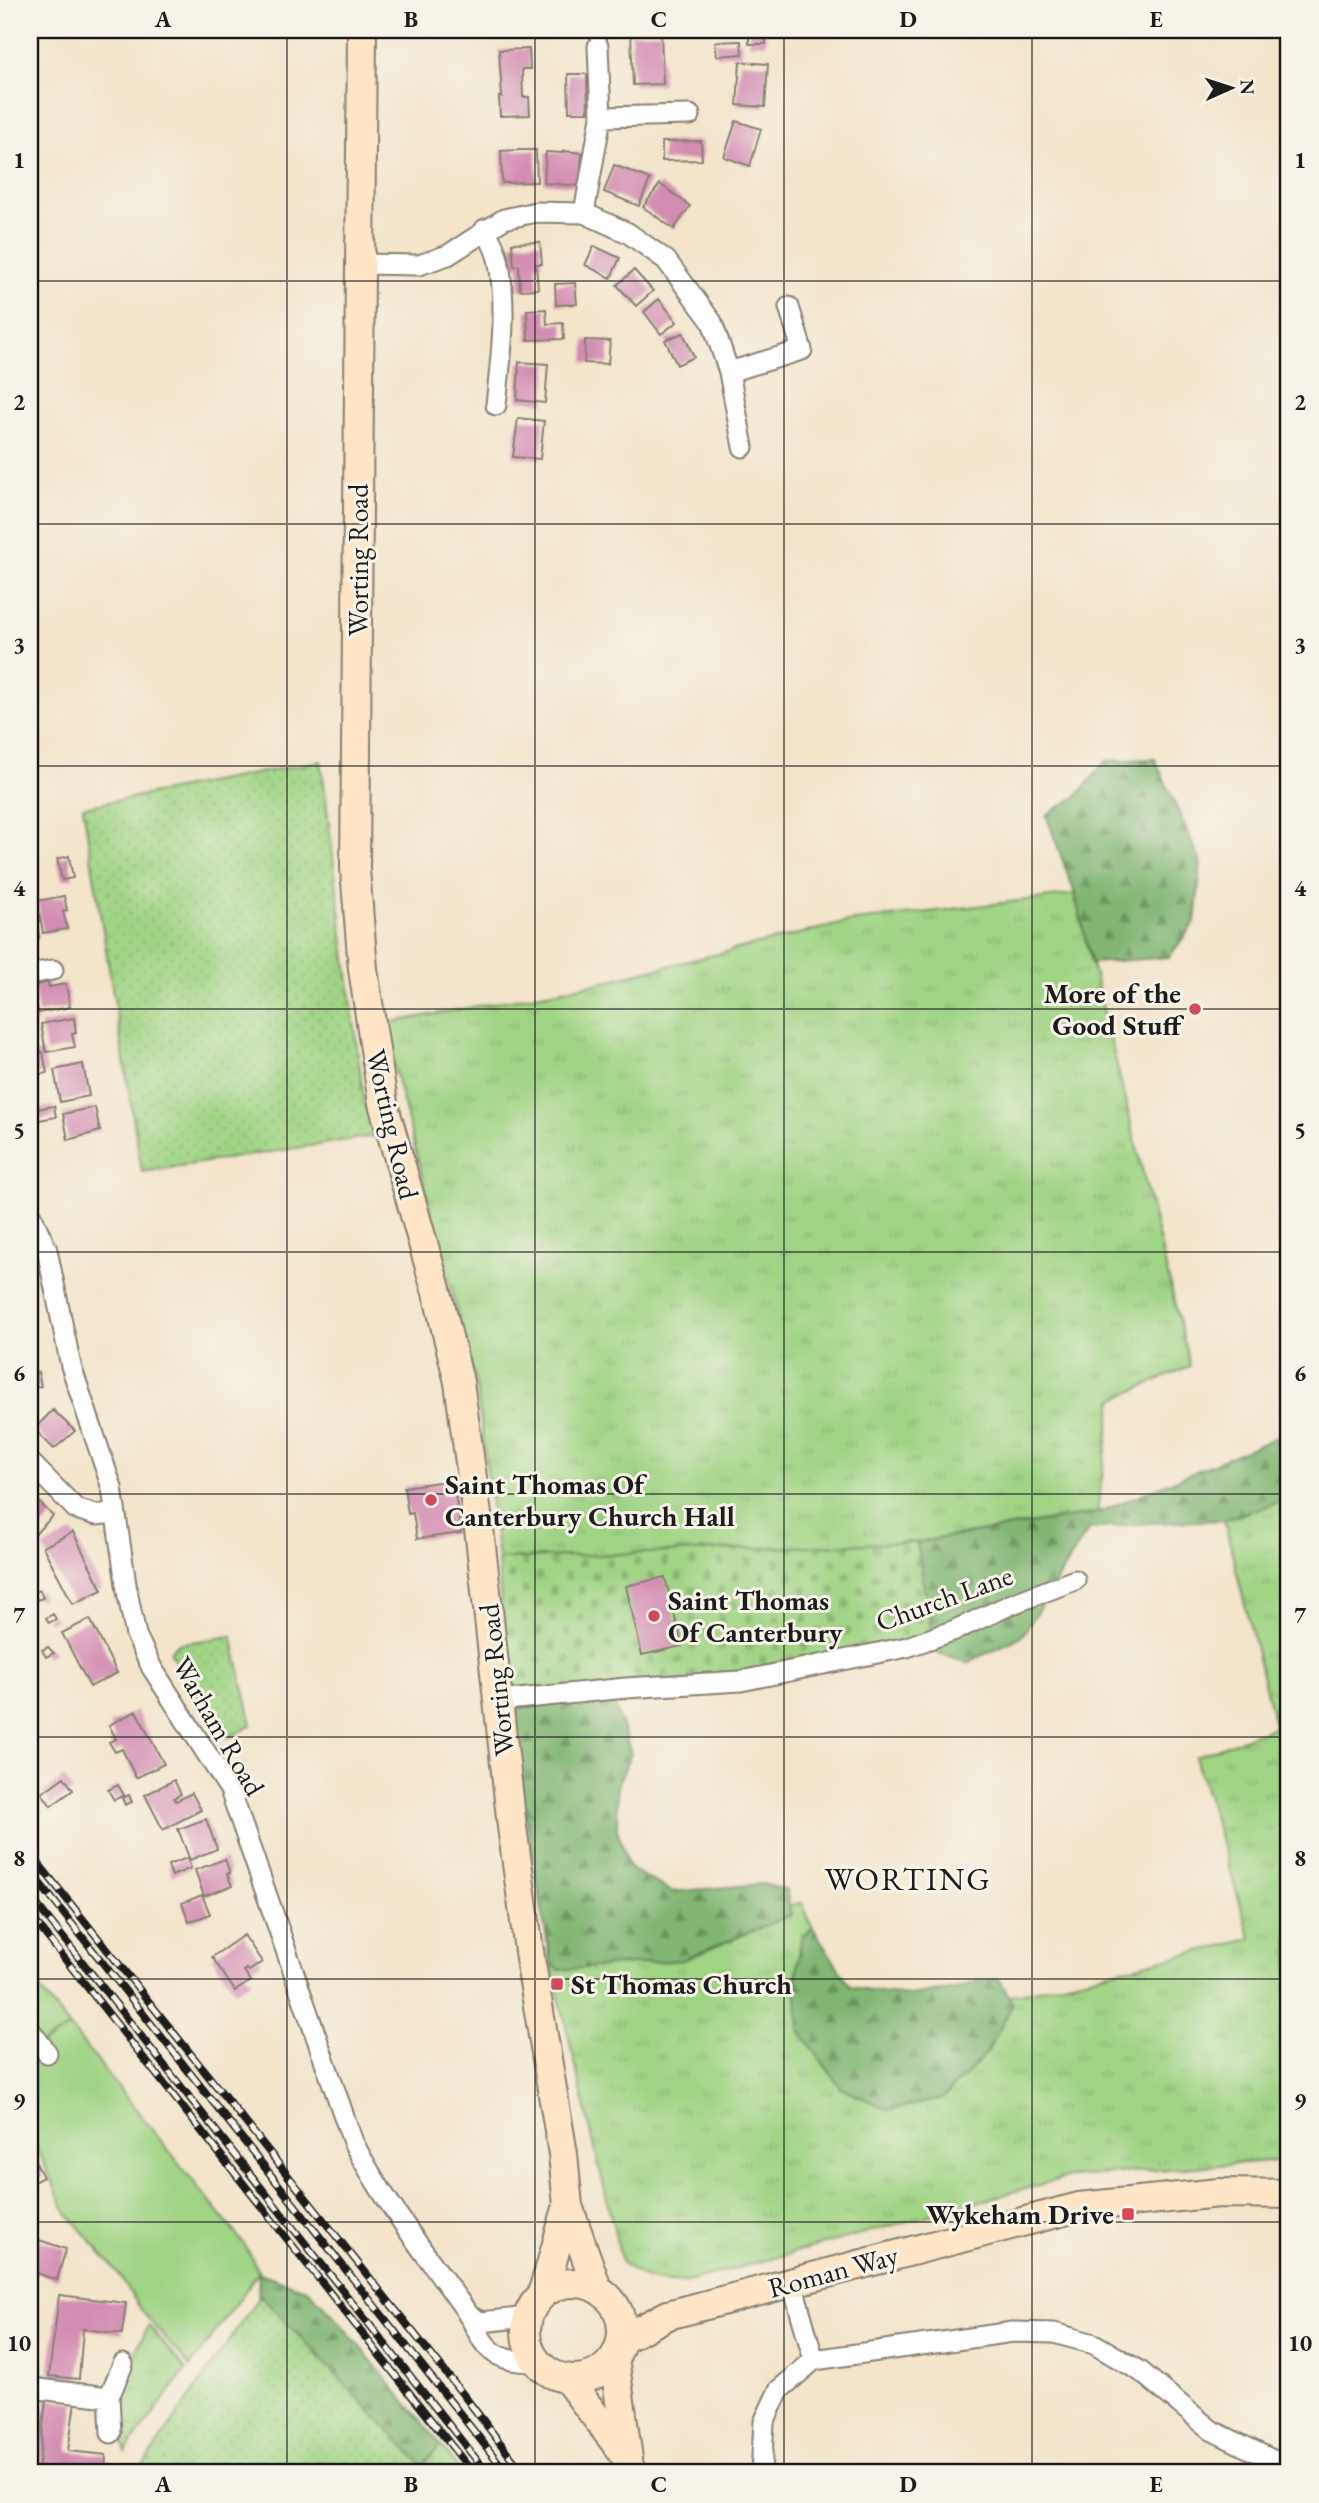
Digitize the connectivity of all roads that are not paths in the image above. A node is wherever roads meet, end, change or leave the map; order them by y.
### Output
1 (362, 30) edge
2 (598, 47) dead end
3 (690, 116) dead end
4 (601, 117) junction
5 (584, 213) junction
6 (485, 229) junction
7 (360, 264) junction
8 (789, 307) dead end
9 (729, 372) junction
10 (496, 405) dead end
11 (743, 447) dead end
12 (52, 970) dead end
13 (30, 974) edge
14 (30, 1213) edge
15 (30, 1462) edge
16 (114, 1513) junction
17 (1075, 1580) dead end
18 (498, 1701) junction
19 (30, 2030) edge
20 (47, 2053) dead end
21 (1289, 2194) edge
22 (568, 2206) junction
23 (792, 2283) junction
24 (597, 2288) junction
25 (534, 2306) junction
26 (619, 2311) junction
27 (468, 2315) junction
28 (668, 2315) junction
29 (618, 2349) junction
30 (814, 2360) junction
31 (538, 2361) junction
32 (123, 2364) dead end
33 (568, 2380) junction
34 (30, 2388) edge
35 (110, 2397) junction
36 (111, 2433) dead end
37 (629, 2466) edge
38 (1289, 2468) edge
39 (761, 2473) edge

1 - 7 main road, Worting Road
2 - 4 street
3 - 4 street
4 - 5 street
5 - 6 street
5 - 9 street
6 - 7 street
6 - 10 street
7 - 18 main road, Worting Road
8 - 9 street
9 - 11 street
12 - 13 street
14 - 16 street, Warham Road
15 - 16 street
16 - 27 street, Warham Road
17 - 18 street, Church Lane
18 - 22 main road, Worting Road
19 - 20 street
21 - 23 main road, Roman Way
22 - 24 main road, Worting Road
22 - 25 main road, Worting Road
23 - 28 main road, Roman Way
23 - 30 street
24 - 25 main road
24 - 26 main road
25 - 27 street
25 - 31 main road
26 - 28 main road, Roman Way
26 - 29 main road
27 - 31 street, Warham Road
28 - 29 main road, Roman Way
29 - 33 main road
29 - 37 main road
30 - 38 street
30 - 39 street
31 - 33 main road
32 - 35 street
33 - 37 main road
34 - 35 street
35 - 36 street

